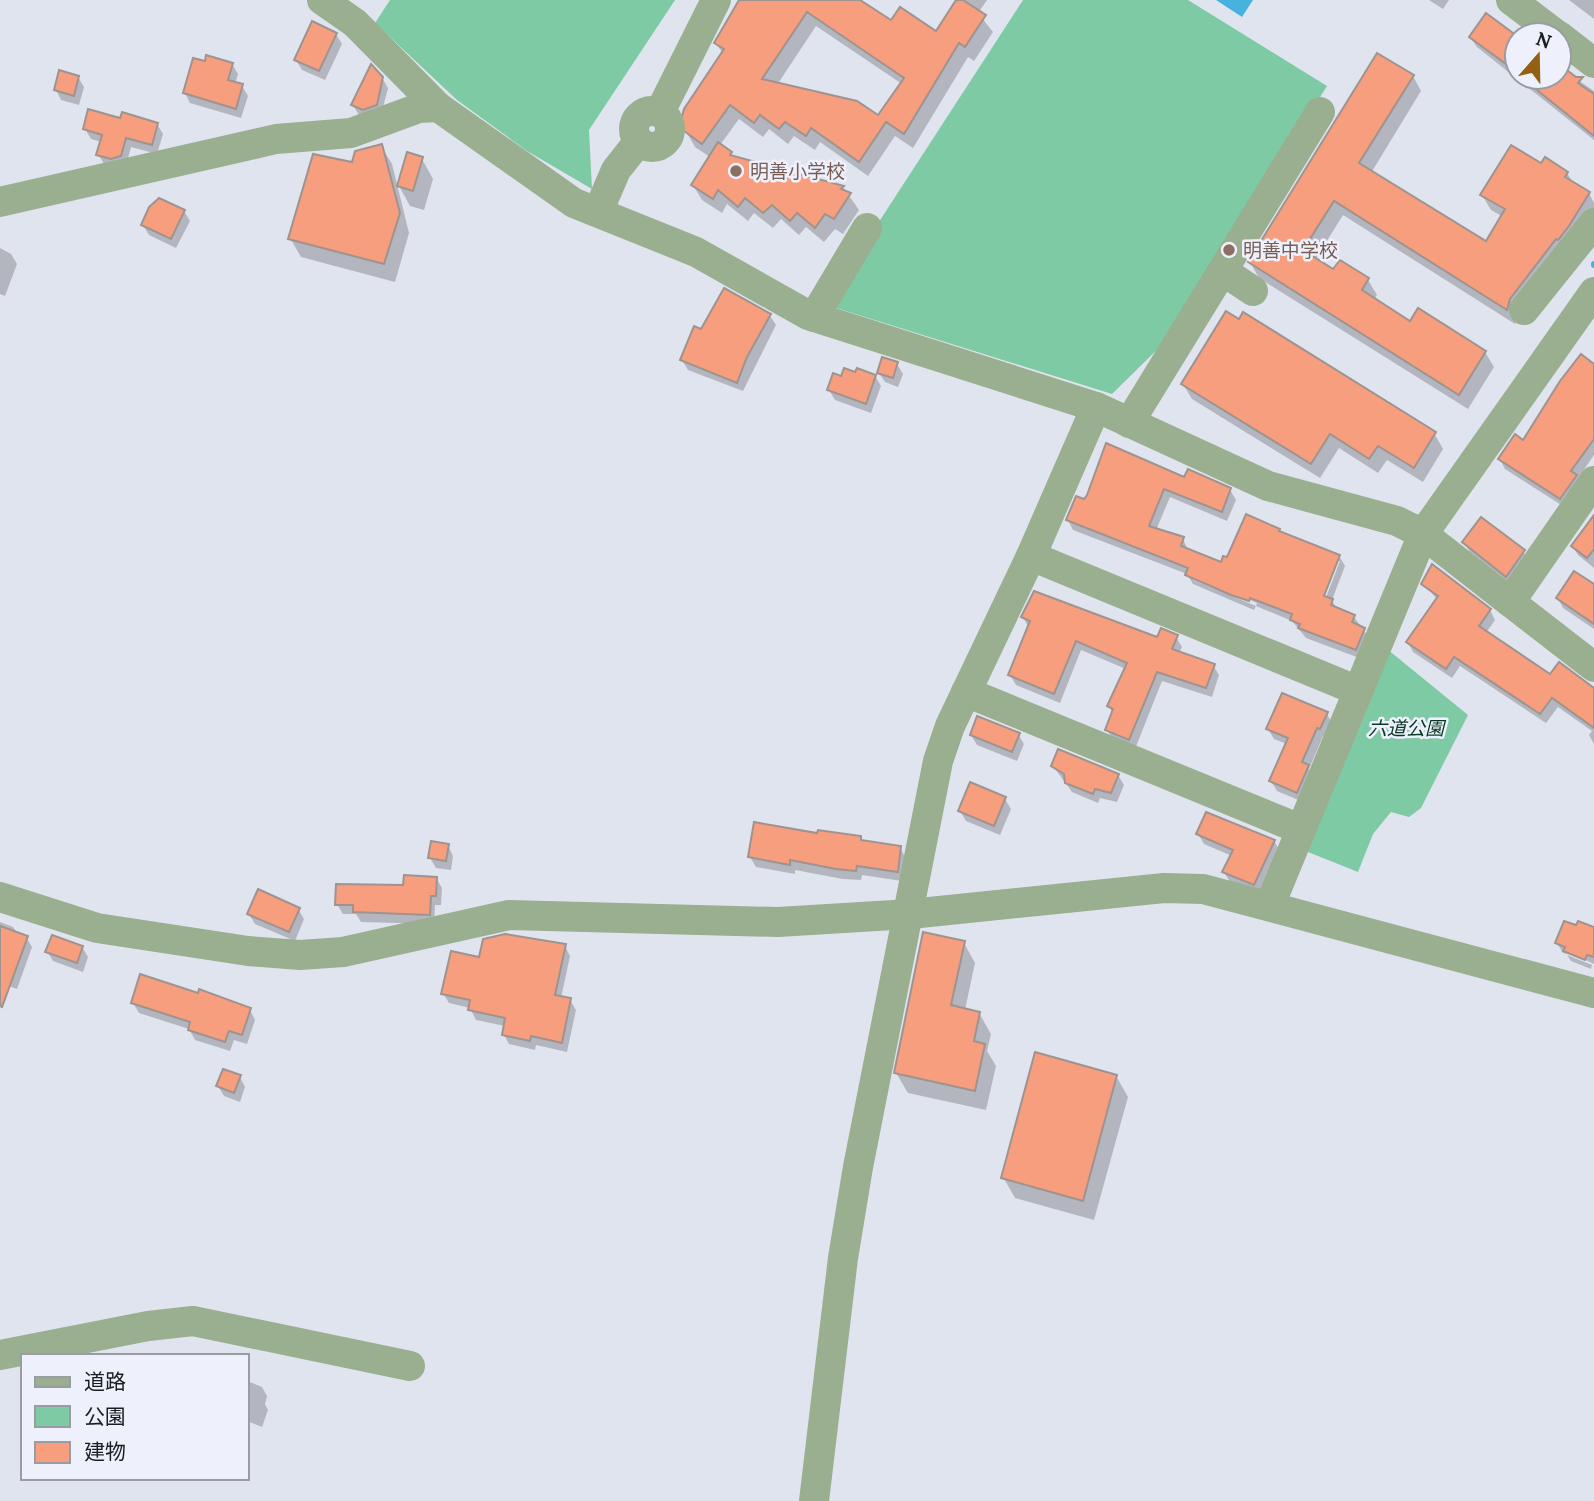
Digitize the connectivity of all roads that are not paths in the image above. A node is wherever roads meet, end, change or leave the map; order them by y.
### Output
1 (322, 0) edge
2 (716, 0) edge
3 (1511, 0) edge
4 (1538, 21) edge
5 (1573, 47) edge
6 (1594, 63) edge
7 (438, 107) junction
8 (1320, 112) dead end
9 (0, 202) edge
10 (598, 212) junction
11 (1594, 223) edge
12 (867, 228) dead end
13 (1223, 271) junction
14 (1253, 291) dead end
15 (1594, 292) edge
16 (818, 309) junction
17 (1524, 310) dead end
18 (1096, 407) junction
19 (1129, 423) junction
20 (1594, 481) edge
21 (1423, 534) junction
22 (1031, 556) junction
23 (1510, 602) junction
24 (1594, 667) edge
25 (1356, 690) junction
26 (966, 692) junction
27 (1300, 829) junction
28 (0, 897) edge
29 (1270, 905) junction
30 (909, 914) junction
31 (1594, 993) edge
32 (0, 1355) edge
33 (410, 1366) dead end
34 (814, 1501) edge

1 - 7 street
2 - 10 street
3 - 4 street
5 - 6 street
7 - 9 street
7 - 10 street
8 - 13 street
10 - 16 street
11 - 17 street
12 - 16 street
13 - 14 street
13 - 19 street
15 - 21 street
16 - 18 street
18 - 19 street
18 - 22 street
19 - 21 street
20 - 23 street
21 - 23 street
21 - 25 street
22 - 25 street
22 - 26 street
23 - 24 street
25 - 27 street
26 - 27 street
26 - 30 street
27 - 29 street
28 - 30 street
29 - 30 street
29 - 31 street
30 - 34 street
32 - 33 street

